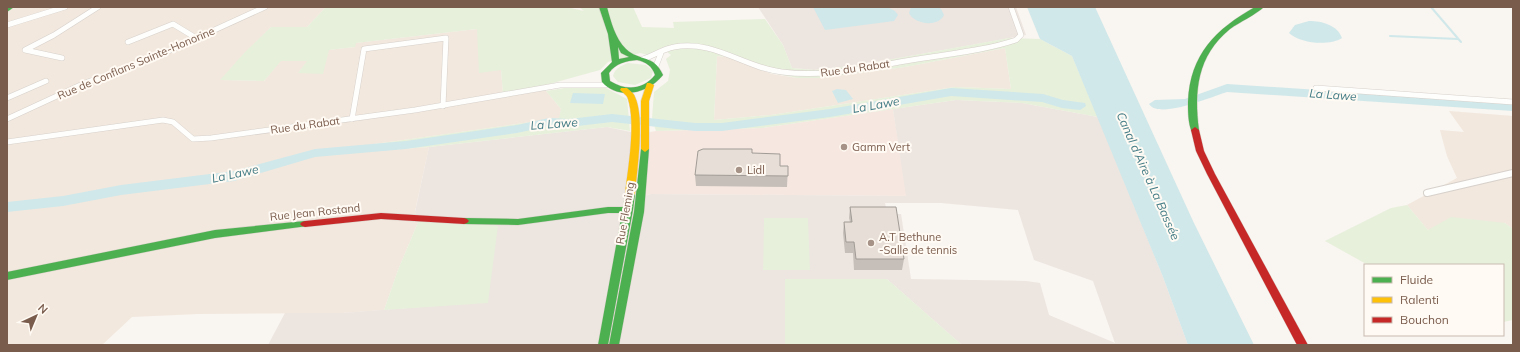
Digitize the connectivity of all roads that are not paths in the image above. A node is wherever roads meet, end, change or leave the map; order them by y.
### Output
1 (10, 7) edge
2 (65, 7) edge
3 (98, 7) edge
4 (265, 7) edge
5 (603, 7) edge
6 (1012, 7) edge
7 (1260, 7) edge
8 (7, 10) edge
9 (7, 25) edge
10 (612, 34) junction
11 (196, 38) junction
12 (128, 42) dead end
13 (661, 53) junction
14 (62, 58) dead end
15 (640, 59) junction
16 (616, 62) junction
17 (656, 66) junction
18 (46, 82) dead end
19 (609, 84) junction
20 (650, 85) junction
21 (1316, 88) dead end
22 (624, 90) junction
23 (7, 98) edge
24 (1513, 102) edge
25 (443, 106) junction
26 (352, 118) junction
27 (7, 119) edge
28 (7, 142) edge
29 (1513, 173) edge
30 (1427, 193) dead end
31 (628, 210) junction
32 (7, 276) edge
33 (603, 345) edge
34 (614, 345) edge
35 (1303, 345) edge

1 - 8 main road
2 - 9 street
3 - 14 street
4 - 11 street, Rue de Conflans Sainte-Honorine
5 - 10 main road
6 - 13 street, Rue du Rabat
7 - 35 main road
10 - 15 main road
10 - 16 main road
11 - 12 street
11 - 27 street, Rue de Conflans Sainte-Honorine
13 - 15 street
13 - 17 street
15 - 16 main road
15 - 17 main road
16 - 19 main road
17 - 20 main road, Rue Fleming
18 - 23 street
19 - 22 main road
19 - 25 street, Rue du Rabat
20 - 22 main road
20 - 34 main road, Rue Fleming
21 - 24 street
22 - 31 main road, Rue Fleming
25 - 26 street, Rue du Rabat
25 - 26 street
26 - 28 street, Rue du Rabat
29 - 30 street
31 - 32 main road, Rue Jean Rostand
31 - 33 main road, Rue Fleming

